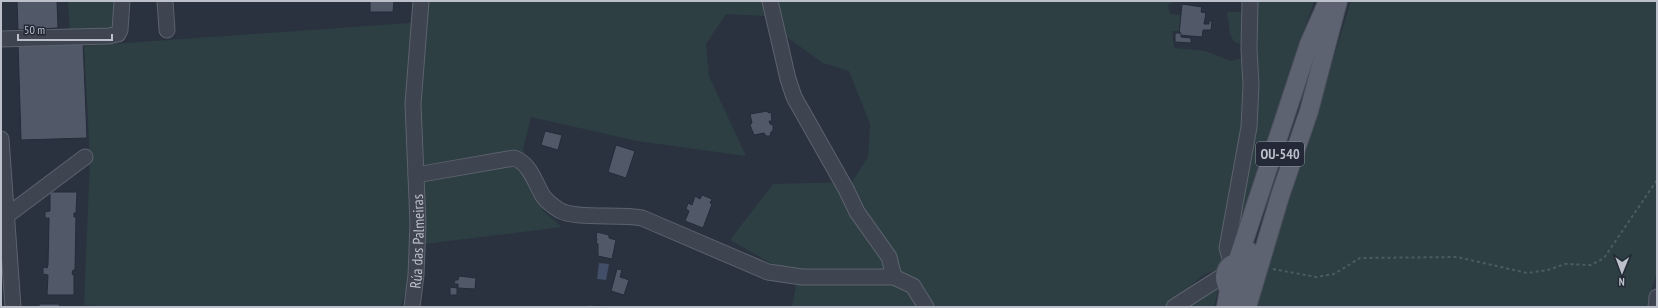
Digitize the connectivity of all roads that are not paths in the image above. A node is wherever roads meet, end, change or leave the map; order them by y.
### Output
1 (122, 1) edge
2 (165, 1) edge
3 (421, 1) edge
4 (770, 1) edge
5 (1328, 1) edge
6 (1338, 1) edge
7 (1250, 2) edge
8 (167, 30) dead end
9 (1, 39) edge
10 (1, 139) edge
11 (85, 157) dead end
12 (416, 174) junction
13 (4, 218) edge
14 (1242, 267) junction
15 (894, 277) junction
16 (1657, 297) edge
17 (13, 307) edge
18 (412, 307) edge
19 (926, 307) edge
20 (1174, 307) edge
21 (1226, 307) edge
22 (1232, 307) edge
23 (1240, 307) edge
24 (1247, 307) edge
25 (1656, 307) edge

1 - 9 street
2 - 8 street
3 - 12 street, Rúa das Palmeiras
4 - 15 street
5 - 14 main road, OU-540
6 - 14 main road, OU-540
7 - 14 street
10 - 13 street
11 - 13 street
12 - 15 street
12 - 18 street, Rúa das Palmeiras
13 - 17 street
14 - 20 street
14 - 21 main road
14 - 22 main road, OU-540
14 - 23 main road
14 - 24 main road, OU-540
15 - 19 street
16 - 25 street

